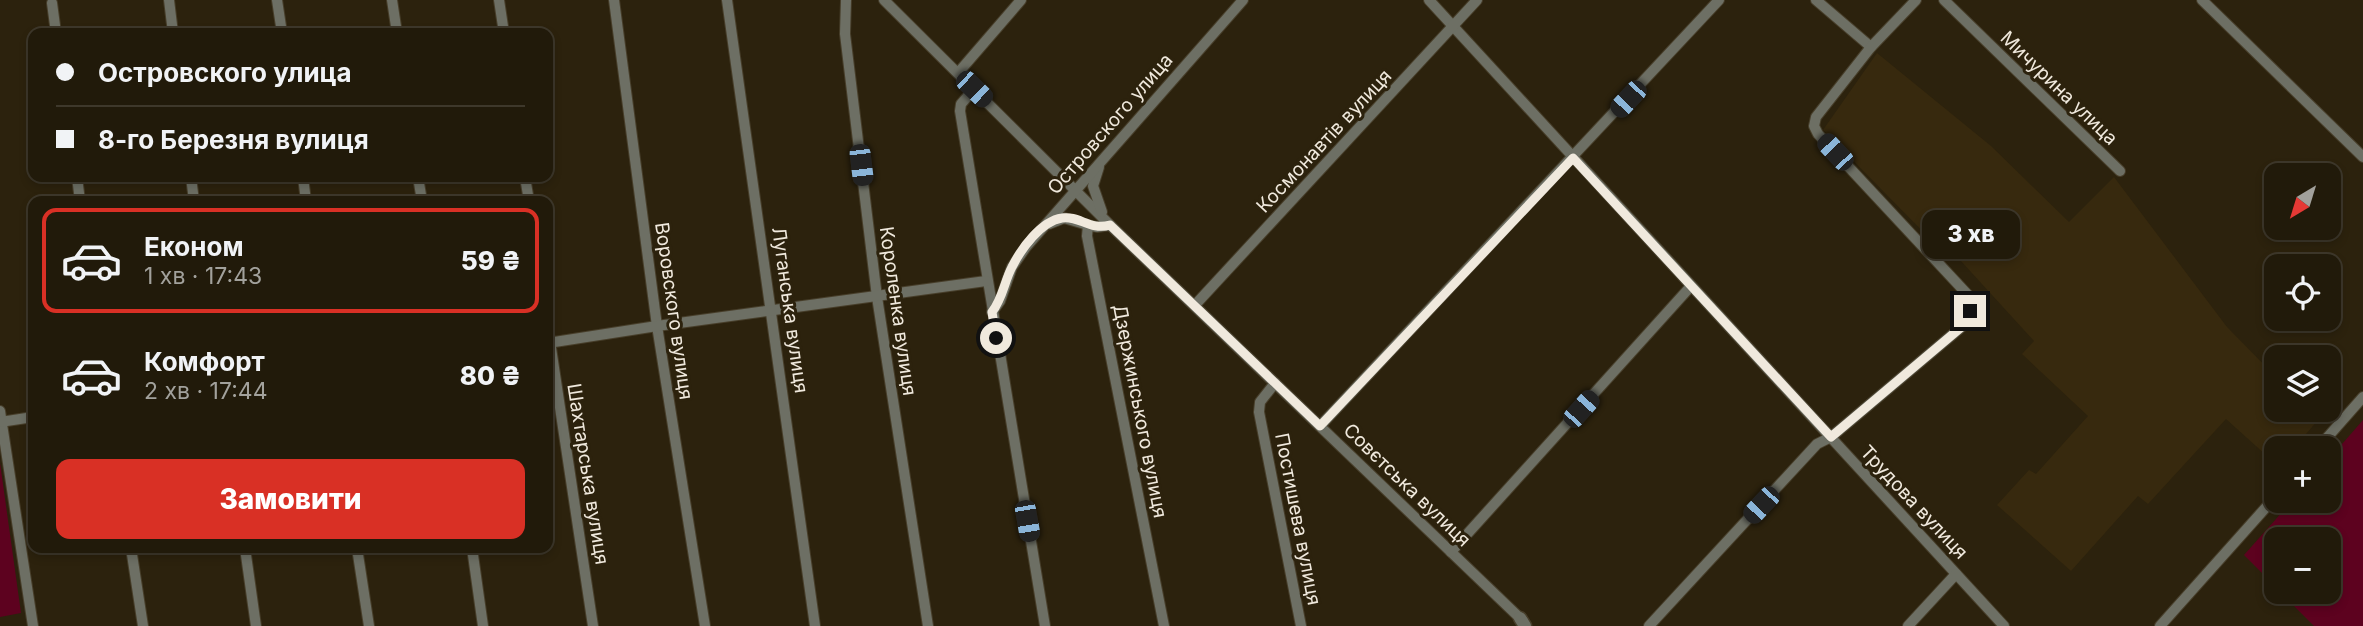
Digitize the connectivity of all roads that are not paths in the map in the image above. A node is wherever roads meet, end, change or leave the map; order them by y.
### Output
1 (169, 0) edge
2 (277, 0) edge
3 (392, 0) edge
4 (499, 0) edge
5 (614, 0) edge
6 (727, 0) edge
7 (846, 0) edge
8 (884, 0) edge
9 (1021, 0) edge
10 (1243, 0) edge
11 (1429, 0) edge
12 (1477, 0) edge
13 (1719, 0) edge
14 (1816, 0) edge
15 (1916, 0) edge
16 (1944, 0) edge
17 (2203, 0) edge
18 (52, 3) dead end
19 (1454, 27) junction
20 (55, 28) edge
21 (172, 28) edge
22 (281, 28) edge
23 (396, 28) edge
24 (503, 28) edge
25 (1871, 47) junction
26 (958, 74) junction
27 (974, 89) junction
28 (1106, 155) junction
29 (1573, 158) junction
30 (2363, 158) edge
31 (2120, 171) dead end
32 (1076, 190) junction
33 (1088, 225) junction
34 (1110, 225) junction
35 (1044, 226) junction
36 (986, 281) junction
37 (1691, 286) junction
38 (877, 297) junction
39 (1195, 305) junction
40 (773, 310) junction
41 (992, 312) junction
42 (657, 326) junction
43 (553, 342) edge
44 (553, 369) edge
45 (1275, 383) junction
46 (2363, 397) edge
47 (28, 417) edge
48 (1, 418) edge
49 (1320, 426) junction
50 (2329, 436) edge
51 (1831, 437) junction
52 (2264, 510) edge
53 (1451, 552) junction
54 (132, 553) edge
55 (246, 553) edge
56 (358, 553) edge
57 (473, 553) edge
58 (1956, 574) junction
59 (1524, 623) edge
60 (33, 626) edge
61 (144, 626) edge
62 (256, 626) edge
63 (369, 626) edge
64 (482, 626) edge
65 (593, 626) edge
66 (705, 626) edge
67 (816, 626) edge
68 (928, 626) edge
69 (1045, 626) edge
70 (1164, 626) edge
71 (1301, 626) edge
72 (1649, 626) edge
73 (1908, 626) edge
74 (2004, 626) edge
75 (2160, 626) edge

1 - 21 street
2 - 22 street
3 - 23 street
4 - 24 street
5 - 42 street, Воровского вулиця
6 - 40 street, Луганська вулиця
7 - 38 street, Короленка вулиця
8 - 26 street, Совєтська вулиця
9 - 26 street
10 - 28 street, Островского улица
11 - 19 street, Трудова вулиця
12 - 19 street, Космонавтів вулиця
13 - 29 street
14 - 25 street
15 - 25 street
16 - 31 street, Мичурина улица
17 - 30 street
18 - 20 street
19 - 29 street, Трудова вулиця
19 - 39 street, Космонавтів вулиця
25 - 51 street
26 - 27 street, Совєтська вулиця
27 - 32 street, Совєтська вулиця
27 - 36 street
28 - 32 street, Островского улица
28 - 34 street
29 - 37 street, Трудова вулиця
29 - 49 street
32 - 34 street, Совєтська вулиця
32 - 35 street, Островского улица
33 - 34 street
33 - 35 street
33 - 70 street, Дзержинського вулиця
34 - 39 street, Совєтська вулиця
35 - 41 street, Островского улица
36 - 38 street
36 - 41 street
37 - 51 street, Трудова вулиця
37 - 53 street
38 - 40 street
38 - 68 street, Короленка вулиця
39 - 45 street, Совєтська вулиця
40 - 42 street
40 - 67 street, Луганська вулиця
41 - 69 street
42 - 43 street
42 - 66 street, Воровского вулиця
44 - 65 street, Шахтарська вулиця
45 - 49 street, Совєтська вулиця
45 - 71 street, Постишева вулиця
46 - 50 street
47 - 48 street
48 - 60 street
49 - 53 street, Совєтська вулиця
51 - 58 street, Трудова вулиця
51 - 72 street
52 - 75 street
53 - 59 street, Совєтська вулиця
54 - 61 street
55 - 62 street
56 - 63 street
57 - 64 street
58 - 73 street
58 - 74 street, Трудова вулиця

